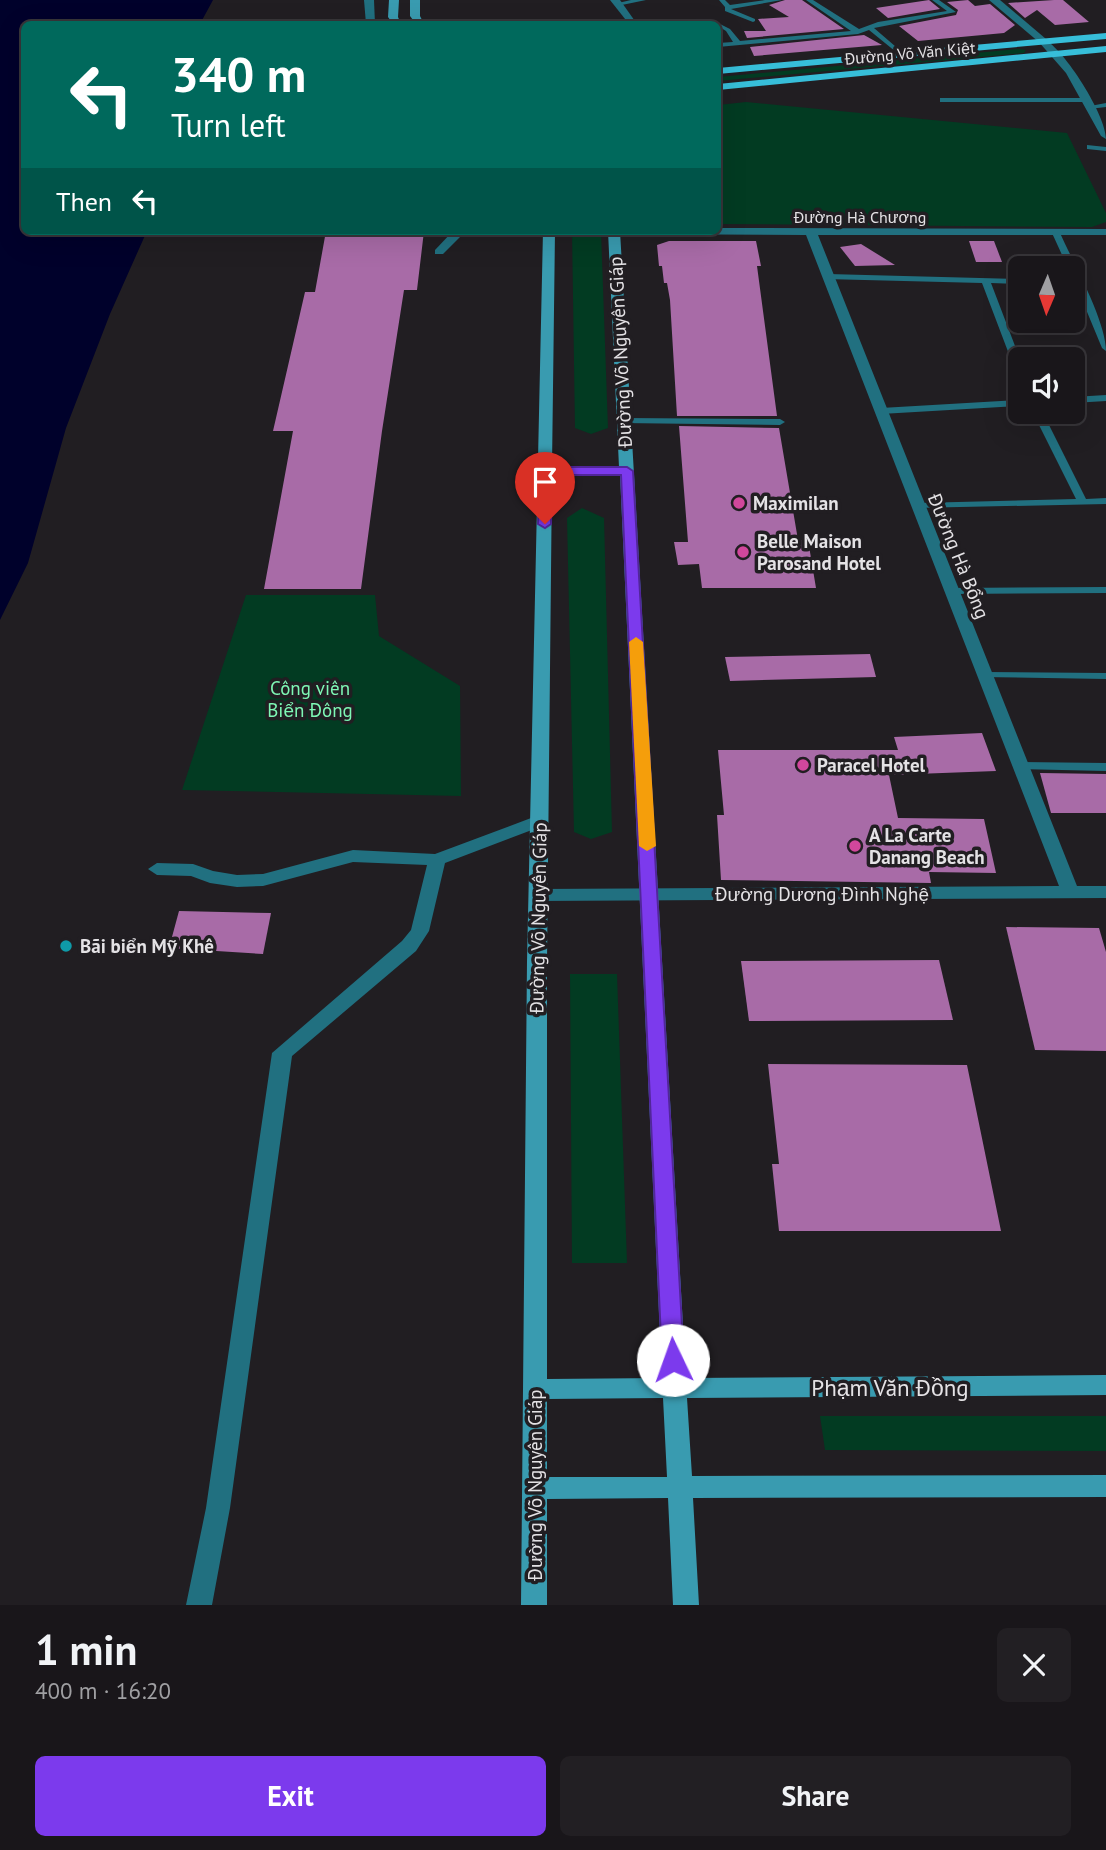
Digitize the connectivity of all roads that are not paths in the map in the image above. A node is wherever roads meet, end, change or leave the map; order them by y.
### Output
1 (369, 0) edge
2 (394, 0) edge
3 (415, 0) edge
4 (643, 0) edge
5 (722, 0) edge
6 (779, 0) edge
7 (809, 0) edge
8 (935, 0) edge
9 (994, 0) edge
10 (616, 2) edge
11 (728, 7) junction
12 (753, 20) dead end
13 (371, 21) edge
14 (395, 21) edge
15 (418, 21) edge
16 (631, 21) edge
17 (721, 26) edge
18 (870, 28) junction
19 (858, 32) junction
20 (1106, 36) edge
21 (1043, 41) junction
22 (738, 43) junction
23 (721, 45) edge
24 (1106, 49) edge
25 (901, 54) junction
26 (1055, 55) junction
27 (721, 71) edge
28 (721, 87) edge
29 (943, 100) dead end
30 (1087, 103) junction
31 (1106, 105) edge
32 (1106, 136) edge
33 (1090, 147) dead end
34 (1106, 149) edge
35 (721, 231) edge
36 (817, 231) junction
37 (1056, 233) junction
38 (1106, 233) edge
39 (456, 235) edge
40 (550, 235) edge
41 (614, 235) edge
42 (439, 252) dead end
43 (1066, 256) edge
44 (828, 277) junction
45 (985, 279) junction
46 (1008, 280) edge
47 (1085, 303) edge
48 (1011, 347) edge
49 (1106, 348) edge
50 (1106, 398) edge
51 (1085, 399) edge
52 (1008, 404) edge
53 (881, 411) junction
54 (624, 421) junction
55 (780, 422) dead end
56 (1044, 424) edge
57 (546, 471) junction
58 (627, 471) junction
59 (1082, 501) junction
60 (1106, 501) edge
61 (918, 506) junction
62 (1106, 590) edge
63 (952, 591) junction
64 (985, 675) junction
65 (1106, 676) edge
66 (1021, 766) junction
67 (1106, 767) edge
68 (539, 821) junction
69 (437, 860) junction
70 (156, 869) dead end
71 (1070, 892) junction
72 (1106, 892) edge
73 (538, 895) junction
74 (649, 895) junction
75 (1106, 1385) edge
76 (674, 1388) junction
77 (535, 1390) junction
78 (1106, 1486) edge
79 (681, 1487) junction
80 (535, 1488) junction
81 (199, 1605) edge
82 (534, 1605) edge
83 (687, 1605) edge

1 - 13 street
2 - 14 main road
3 - 15 main road
4 - 10 lane
5 - 11 lane
6 - 11 lane
7 - 19 lane
8 - 18 lane
9 - 21 street
10 - 16 street
11 - 12 lane
17 - 22 lane
18 - 19 lane
18 - 25 lane
19 - 22 lane
20 - 21 main road, Đường Võ Văn Kiệt
21 - 25 main road, Đường Võ Văn Kiệt
21 - 26 street
22 - 23 lane
24 - 26 main road, Đường Võ Văn Kiệt
25 - 27 main road, Đường Võ Văn Kiệt
26 - 28 main road, Đường Võ Văn Kiệt
26 - 30 street
29 - 30 lane
30 - 31 lane
30 - 32 street
33 - 34 lane
35 - 36 street, Đường Hà Chương
36 - 37 street, Đường Hà Chương
36 - 44 street, Đường Hà Bổng
37 - 38 street, Đường Hà Chương
37 - 43 lane
39 - 42 street
40 - 57 main road, Đường Võ Nguyên Giáp
41 - 54 main road, Đường Võ Nguyên Giáp
44 - 45 lane
44 - 53 street, Đường Hà Bổng
45 - 46 lane
45 - 48 lane
47 - 49 lane
50 - 51 lane
52 - 53 lane
53 - 61 street, Đường Hà Bổng
54 - 55 lane
54 - 58 main road, Đường Võ Nguyên Giáp
56 - 59 lane
57 - 58 main road
57 - 68 main road, Đường Võ Nguyên Giáp
58 - 74 main road, Đường Võ Nguyên Giáp
59 - 60 lane
59 - 61 lane
61 - 63 street, Đường Hà Bổng
62 - 63 lane
63 - 64 street, Đường Hà Bổng
64 - 65 lane
64 - 66 street, Đường Hà Bổng
66 - 67 lane
66 - 71 street, Đường Hà Bổng
68 - 69 street
68 - 73 main road, Đường Võ Nguyên Giáp
69 - 70 street
69 - 81 street
71 - 72 street, Đường Dương Đình Nghệ
71 - 74 street, Đường Dương Đình Nghệ
73 - 74 street, Đường Dương Đình Nghệ
73 - 77 main road, Đường Võ Nguyên Giáp
74 - 76 main road, Đường Võ Nguyên Giáp
75 - 76 main road, Phạm Văn Đồng
76 - 77 main road, Phạm Văn Đồng
76 - 79 main road, Đường Võ Nguyên Giáp
77 - 80 main road, Đường Võ Nguyên Giáp
78 - 79 main road
79 - 80 main road
79 - 83 main road, Đường Võ Nguyên Giáp
80 - 82 main road, Đường Võ Nguyên Giáp

